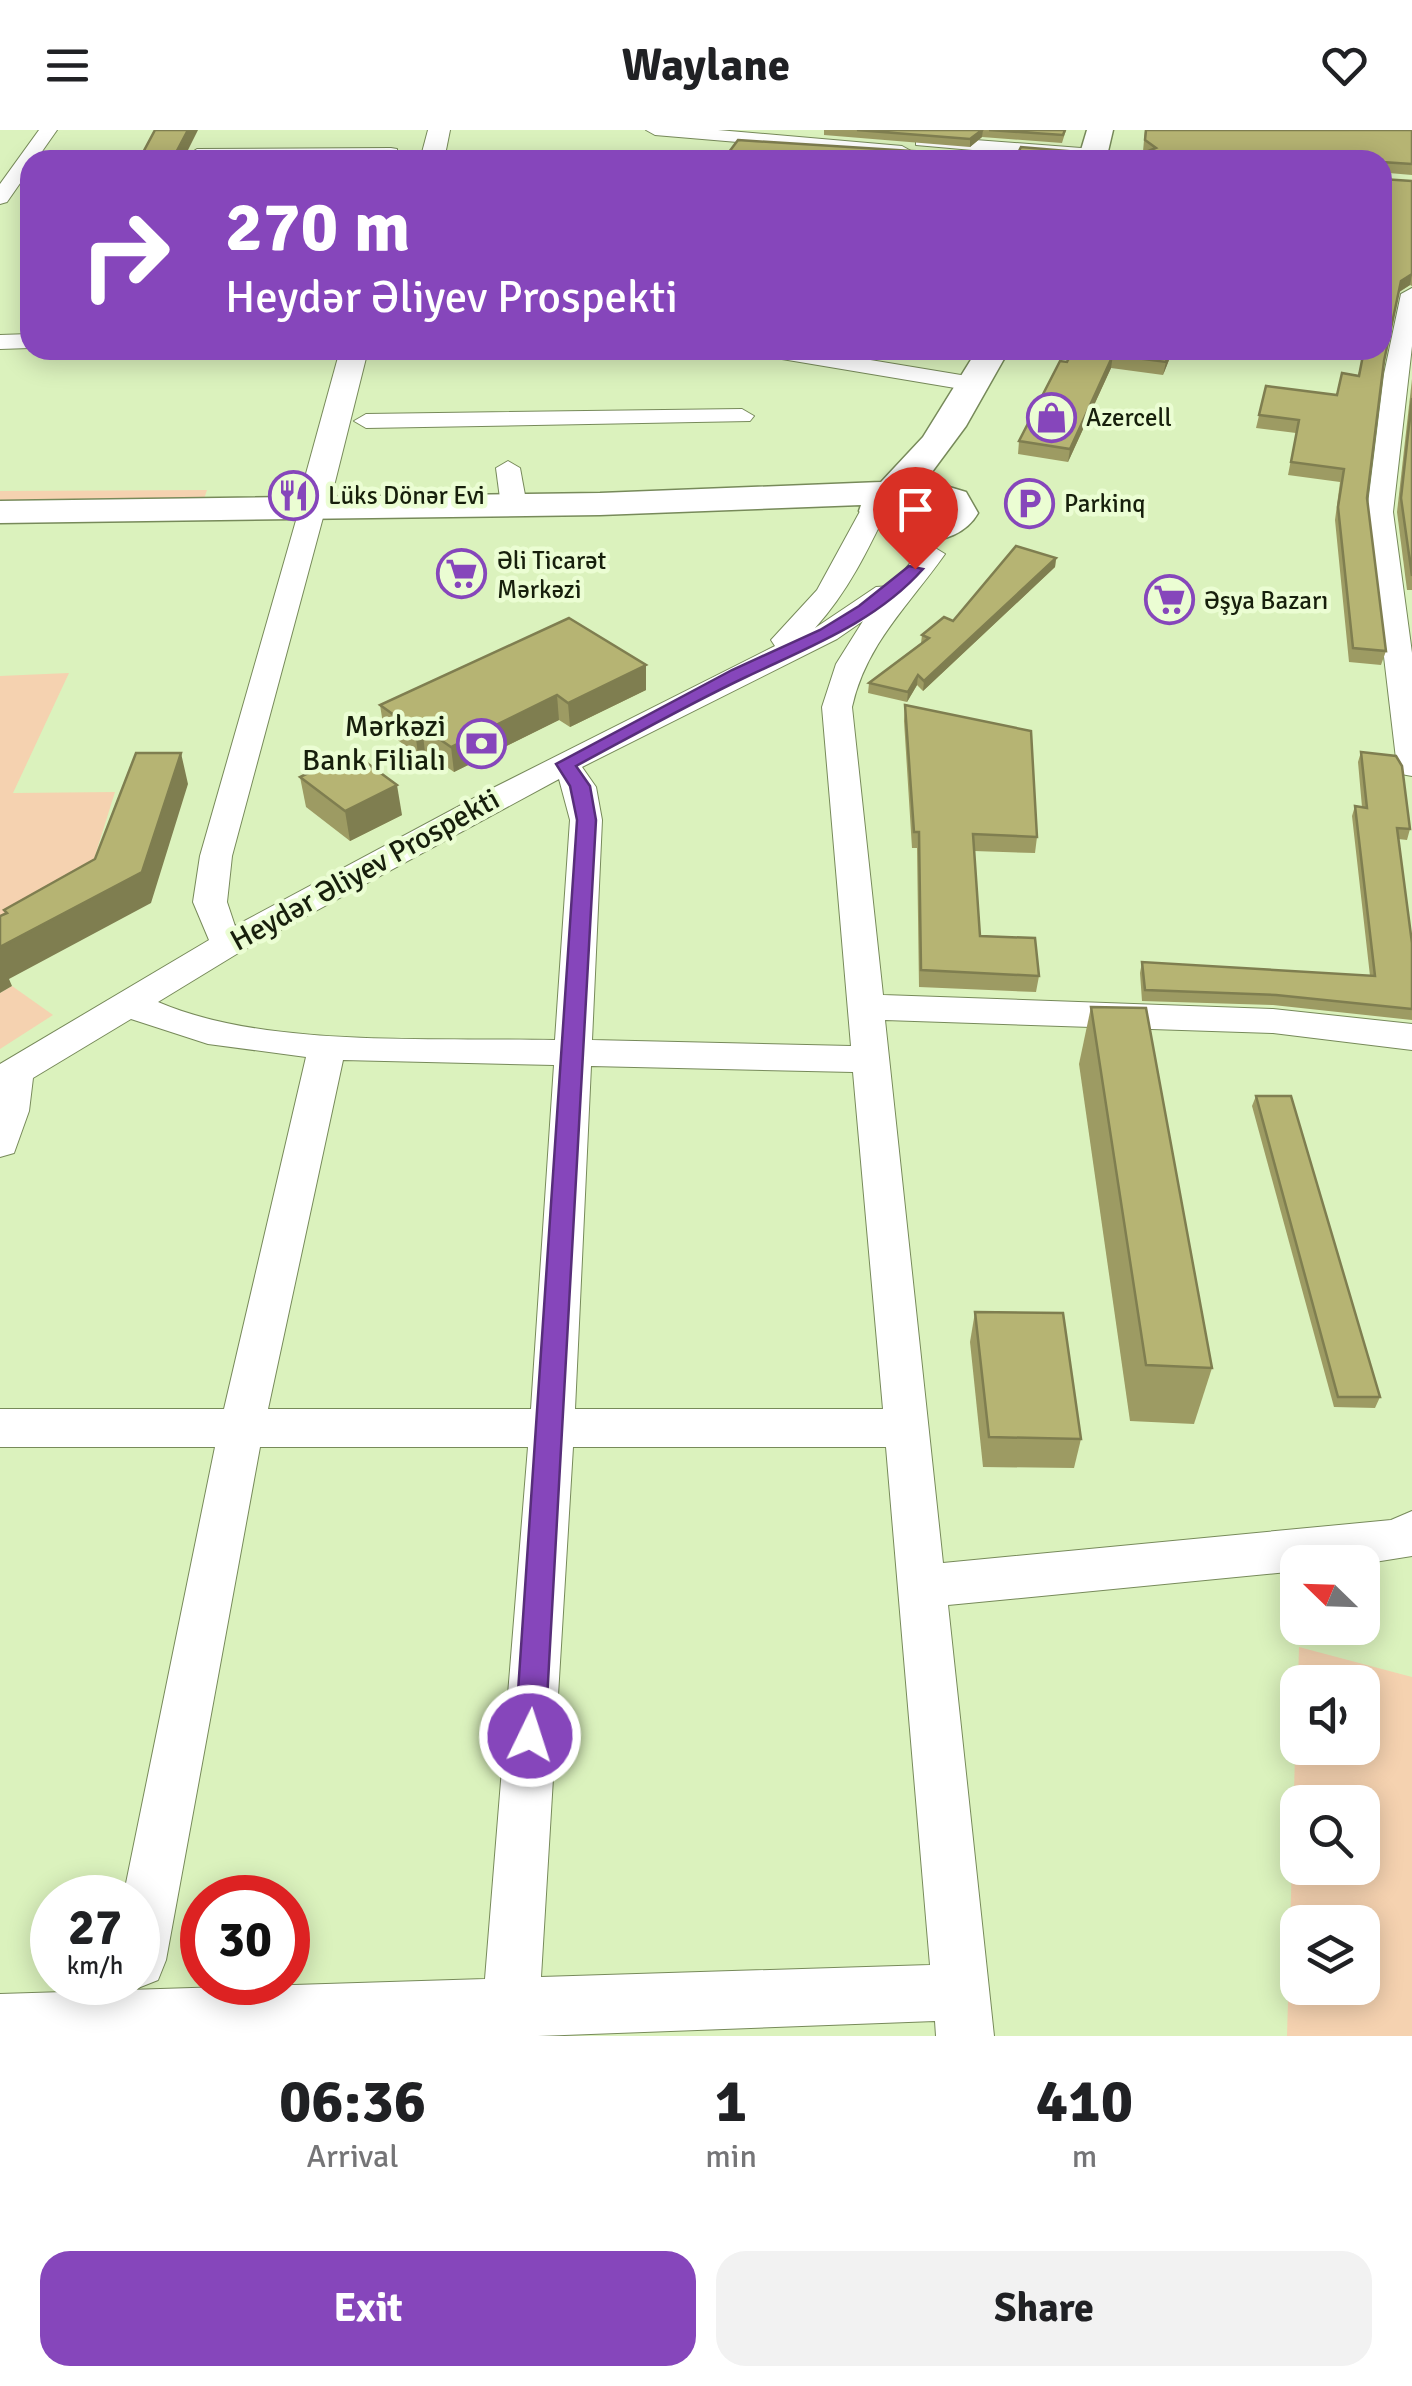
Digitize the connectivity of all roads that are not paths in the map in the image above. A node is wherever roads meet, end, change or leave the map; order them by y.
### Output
1 (655, 130) edge
2 (799, 130) edge
3 (890, 144) junction
4 (934, 150) edge
5 (970, 150) edge
6 (20, 170) edge
7 (0, 198) edge
8 (1412, 294) edge
9 (353, 360) edge
10 (381, 360) edge
11 (830, 360) edge
12 (987, 360) edge
13 (1018, 360) edge
14 (973, 384) junction
15 (742, 416) dead end
16 (1400, 422) edge
17 (508, 468) dead end
18 (347, 474) junction
19 (514, 506) junction
20 (0, 512) edge
21 (912, 519) junction
22 (738, 674) junction
23 (565, 764) junction
24 (1412, 768) edge
25 (228, 944) junction
26 (128, 1003) junction
27 (866, 1006) junction
28 (1412, 1037) edge
29 (327, 1047) junction
30 (574, 1052) junction
31 (871, 1059) junction
32 (8, 1076) edge
33 (0, 1143) edge
34 (242, 1426) junction
35 (552, 1427) junction
36 (0, 1428) edge
37 (908, 1428) junction
38 (1412, 1532) edge
39 (924, 1586) junction
40 (155, 1875) edge
41 (127, 2012) edge
42 (963, 2014) edge
43 (0, 2022) edge
44 (510, 2022) edge

1 - 3 street
2 - 3 street
3 - 4 street
3 - 5 street
6 - 7 street
8 - 16 street
9 - 18 main road
10 - 18 main road
11 - 14 street
12 - 14 highway, Heydər Əliyev Prospekti
13 - 21 highway, Heydər Əliyev Prospekti
14 - 21 highway, Heydər Əliyev Prospekti
15 - 18 street
16 - 24 street
17 - 19 street
18 - 19 highway
18 - 20 highway
18 - 25 street
19 - 21 highway
21 - 22 street, Heydər Əliyev Prospekti
21 - 22 street, Heydər Əliyev Prospekti
21 - 27 street
22 - 23 street, Heydər Əliyev Prospekti
23 - 25 street, Heydər Əliyev Prospekti
23 - 30 street
25 - 26 street, Heydər Əliyev Prospekti
26 - 29 street
26 - 32 street, Heydər Əliyev Prospekti
27 - 28 street
27 - 31 street
29 - 30 street
29 - 34 street
30 - 31 street
30 - 35 street
31 - 37 street
32 - 33 street
34 - 35 street
34 - 36 street
34 - 40 street
35 - 37 street
35 - 44 street
37 - 39 street
38 - 39 street
39 - 42 street
41 - 43 street
41 - 44 street
42 - 44 street

